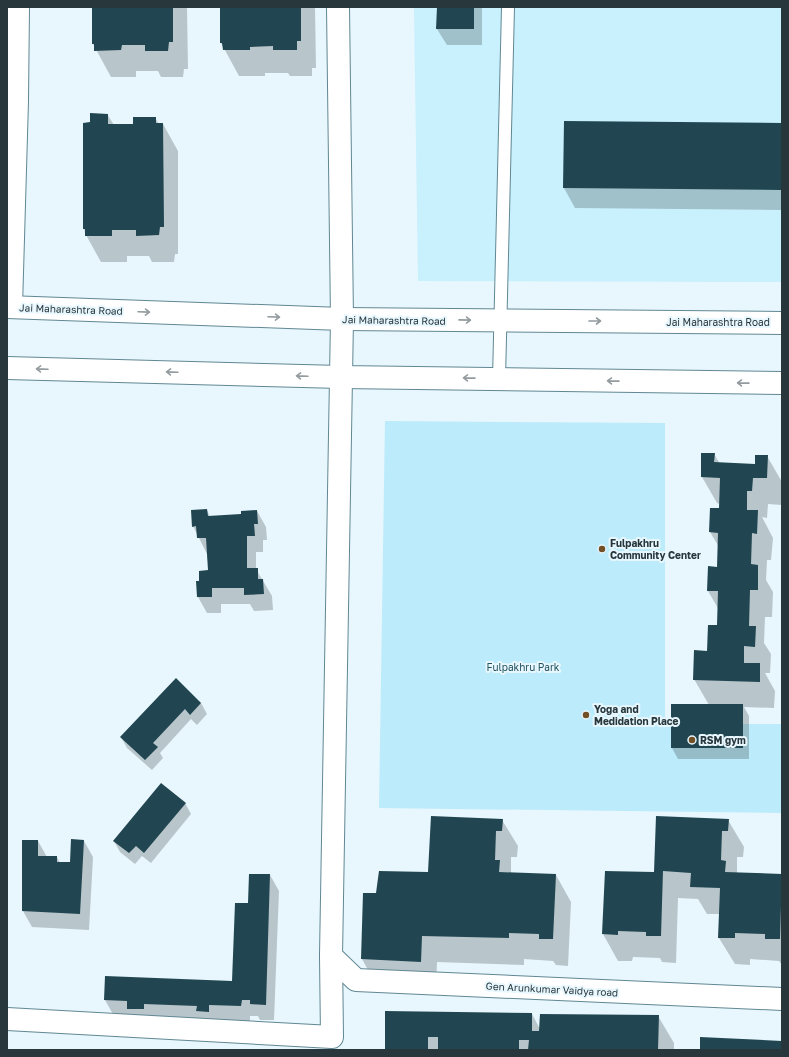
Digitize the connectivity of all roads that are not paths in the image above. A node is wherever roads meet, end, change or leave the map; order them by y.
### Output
1 (18, 7) edge
2 (338, 7) edge
3 (508, 7) edge
4 (9, 307) edge
5 (342, 319) junction
6 (499, 321) junction
7 (782, 323) edge
8 (7, 368) edge
9 (341, 377) junction
10 (499, 379) junction
11 (782, 383) edge
12 (331, 956) junction
13 (782, 999) edge
14 (7, 1019) edge

1 - 4 street
2 - 5 street
3 - 6 lane
4 -> 5 street, Jai Maharashtra Road
5 -> 6 street, Jai Maharashtra Road
5 - 9 street
6 -> 7 street, Jai Maharashtra Road
6 - 10 lane
9 -> 8 street
10 -> 9 street
9 - 12 street
11 -> 10 street
12 - 13 street, Gen Arunkumar Vaidya road
12 - 14 street

